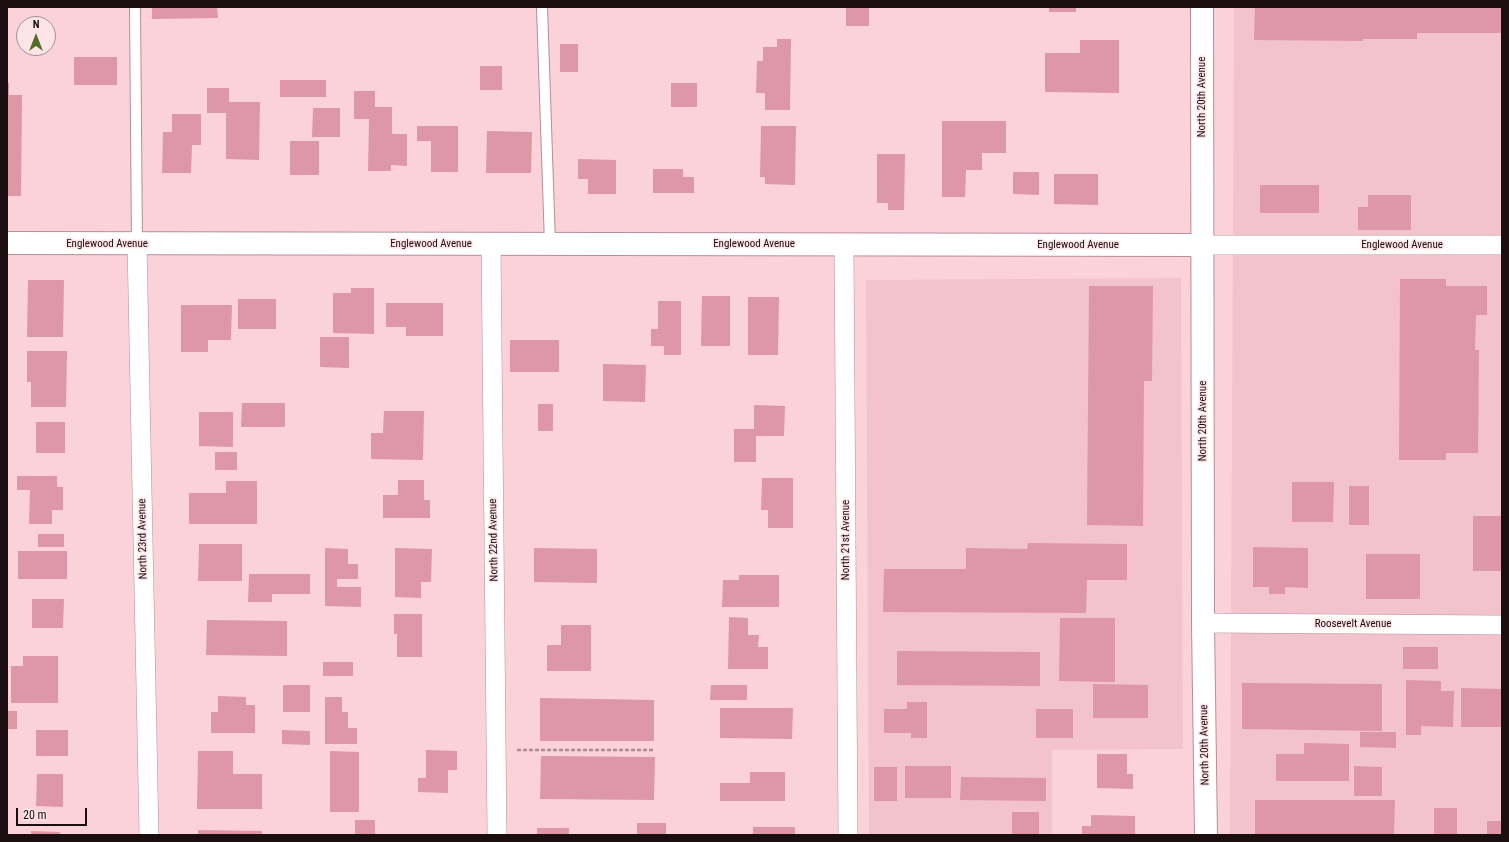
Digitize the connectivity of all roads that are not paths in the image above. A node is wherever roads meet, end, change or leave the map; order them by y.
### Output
1 (135, 7) edge
2 (542, 7) edge
3 (1202, 7) edge
4 (7, 244) edge
5 (137, 244) junction
6 (491, 244) junction
7 (550, 244) junction
8 (844, 244) junction
9 (1202, 245) junction
10 (1502, 245) edge
11 (1203, 623) junction
12 (1502, 625) edge
13 (149, 835) edge
14 (497, 835) edge
15 (848, 835) edge
16 (1206, 835) edge

1 - 5 lane
2 - 7 lane
3 - 9 street, North 20th Avenue
4 - 5 street, Englewood Avenue
5 - 6 street, Englewood Avenue
5 - 13 street, North 23rd Avenue
6 - 7 street, Englewood Avenue
6 - 14 street, North 22nd Avenue
7 - 8 street, Englewood Avenue
8 - 9 street, Englewood Avenue
8 - 15 street, North 21st Avenue
9 - 10 street, Englewood Avenue
9 - 11 street, North 20th Avenue
11 - 12 street, Roosevelt Avenue
11 - 16 street, North 20th Avenue

